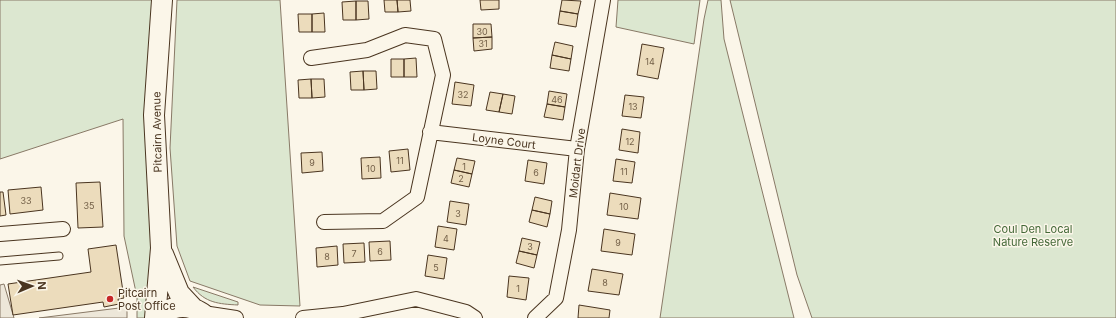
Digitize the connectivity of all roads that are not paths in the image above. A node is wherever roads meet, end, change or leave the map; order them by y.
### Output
1 (602, 0) edge
2 (161, 5) edge
3 (311, 58) dead end
4 (430, 132) junction
5 (577, 150) junction
6 (324, 222) dead end
7 (63, 229) dead end
8 (0, 234) edge
9 (161, 248) junction
10 (59, 256) dead end
11 (0, 261) edge
12 (201, 313) edge
13 (156, 318) edge
14 (159, 318) edge
15 (236, 318) edge
16 (303, 318) edge
17 (475, 318) edge
18 (535, 318) edge

1 - 5 street, Moidart Drive
2 - 9 street, Pitcairn Avenue
3 - 4 street
4 - 5 street, Loyne Court
4 - 6 street
5 - 18 street, Moidart Drive
7 - 8 street
9 - 12 street, Pitcairn Avenue
9 - 13 street, Pitcairn Avenue
10 - 11 lane
12 - 14 street
12 - 15 street
16 - 17 street

